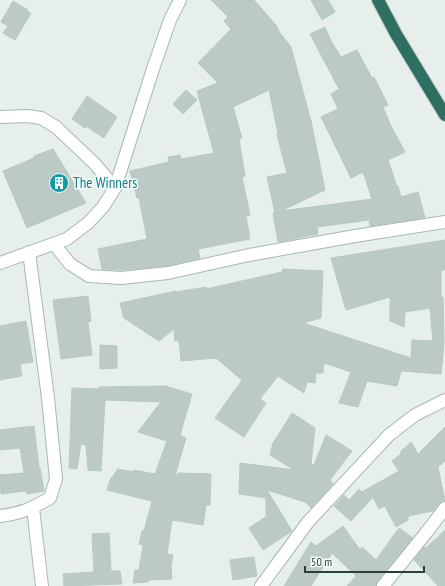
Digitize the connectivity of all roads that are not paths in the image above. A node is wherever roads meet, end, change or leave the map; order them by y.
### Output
1 (180, 0) edge
2 (378, 0) edge
3 (445, 114) edge
4 (0, 116) edge
5 (115, 188) junction
6 (445, 222) edge
7 (54, 244) junction
8 (29, 252) junction
9 (0, 263) edge
10 (445, 400) edge
11 (33, 508) junction
12 (445, 508) edge
13 (0, 516) edge
14 (441, 520) edge
15 (42, 586) edge
16 (261, 586) edge
17 (383, 586) edge

1 - 5 street
2 - 3 highway
4 - 5 street
5 - 7 street
6 - 7 street
7 - 8 street
8 - 9 street
8 - 11 street
10 - 16 street
11 - 13 street
11 - 15 street
12 - 14 street
14 - 17 street

